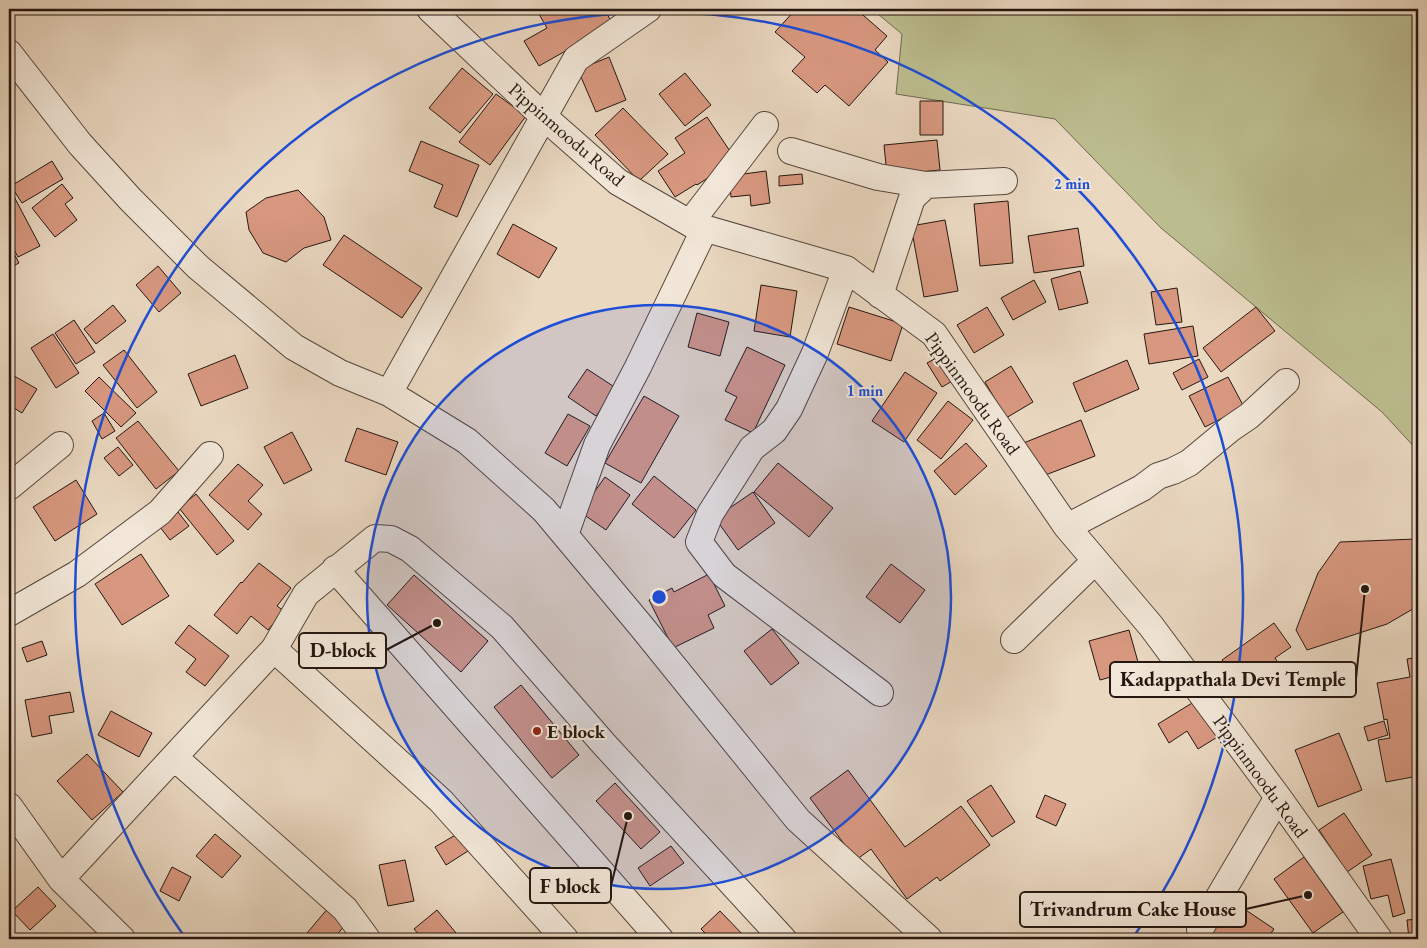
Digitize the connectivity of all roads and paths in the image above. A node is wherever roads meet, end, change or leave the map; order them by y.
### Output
1 (648, 9) edge
2 (444, 13) edge
3 (9, 52) edge
4 (543, 116) junction
5 (765, 125) dead end
6 (791, 151) dead end
7 (1004, 181) dead end
8 (926, 185) junction
9 (698, 225) junction
10 (846, 269) junction
11 (880, 295) junction
12 (1286, 382) dead end
13 (389, 393) junction
14 (60, 445) dead end
15 (210, 455) dead end
16 (9, 487) edge
17 (1067, 527) junction
18 (565, 535) junction
19 (1096, 561) junction
20 (335, 570) junction
21 (9, 613) edge
22 (1014, 640) dead end
23 (274, 649) junction
24 (880, 693) dead end
25 (174, 757) junction
26 (1278, 797) junction
27 (9, 806) edge
28 (61, 879) junction
29 (1200, 929) dead end
30 (122, 939) edge
31 (367, 939) edge
32 (565, 939) edge
33 (660, 939) edge
34 (783, 939) edge
35 (929, 939) edge
36 (1379, 939) edge

1 - 4 street
2 - 4 street, Pippinmoodu Road
3 - 13 street
4 - 9 street, Pippinmoodu Road
4 - 13 street
5 - 9 street
6 - 8 street
7 - 8 street
8 - 11 street
9 - 10 street, Pippinmoodu Road
9 - 18 street
10 - 11 street, Pippinmoodu Road
10 - 24 street
11 - 17 street, Pippinmoodu Road
12 - 17 street
13 - 18 street
14 - 16 street
15 - 21 street
17 - 19 street, Pippinmoodu Road
18 - 35 street
19 - 22 street
19 - 26 street, Pippinmoodu Road
20 - 23 street
20 - 33 street
20 - 34 street
23 - 25 street
23 - 32 street
25 - 28 street
25 - 31 street
26 - 29 street
26 - 36 street, Pippinmoodu Road
27 - 28 street
28 - 30 street

